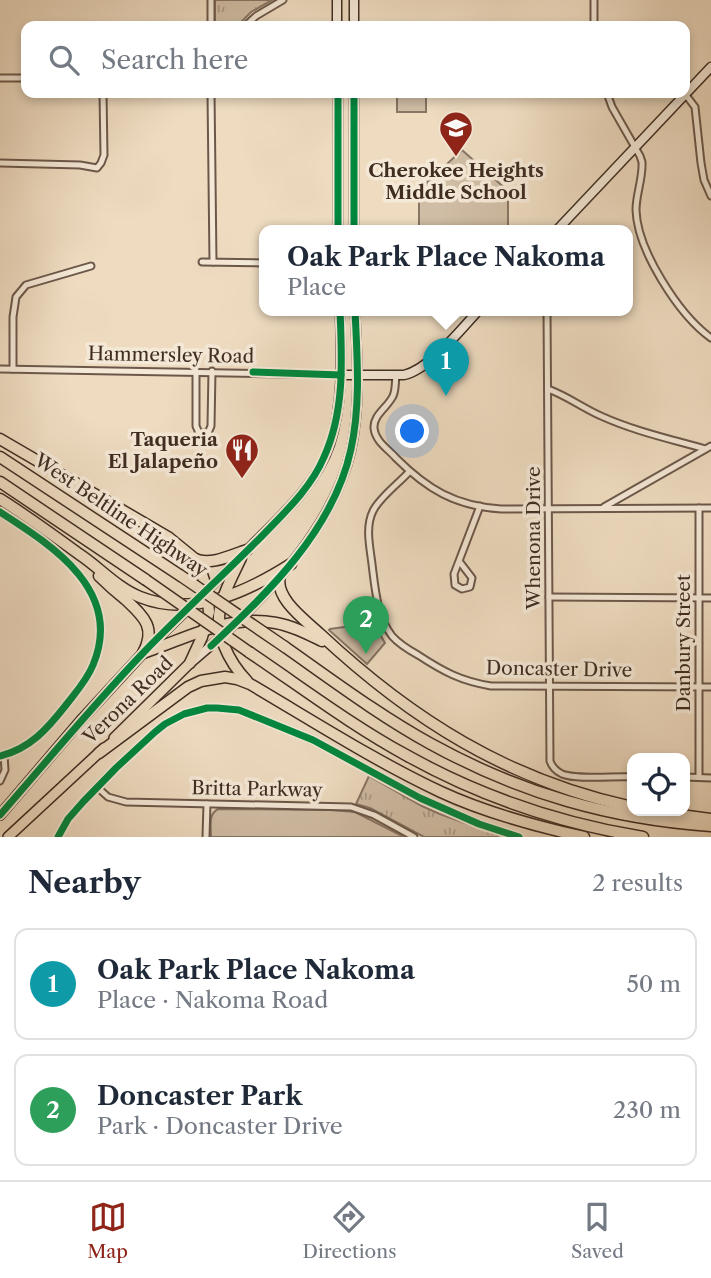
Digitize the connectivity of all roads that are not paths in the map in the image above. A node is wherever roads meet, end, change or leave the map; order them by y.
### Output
1 (211, 0) edge
2 (283, 0) edge
3 (337, 0) edge
4 (354, 0) edge
5 (594, 0) edge
6 (211, 21) edge
7 (250, 21) edge
8 (337, 21) edge
9 (354, 21) edge
10 (594, 21) edge
11 (711, 67) edge
12 (0, 78) edge
13 (21, 78) edge
14 (690, 89) edge
15 (103, 98) edge
16 (211, 98) edge
17 (338, 98) edge
18 (354, 98) edge
19 (609, 98) edge
20 (681, 98) edge
21 (688, 98) edge
22 (635, 147) junction
23 (0, 163) edge
24 (711, 196) edge
25 (338, 225) edge
26 (354, 225) edge
27 (562, 225) edge
28 (202, 262) dead end
29 (213, 262) junction
30 (259, 263) edge
31 (91, 266) dead end
32 (340, 316) edge
33 (355, 316) edge
34 (474, 316) edge
35 (547, 316) edge
36 (711, 338) edge
37 (0, 369) edge
38 (13, 369) junction
39 (196, 371) junction
40 (212, 372) junction
41 (341, 374) junction
42 (357, 375) junction
43 (396, 375) junction
44 (548, 389) junction
45 (0, 439) edge
46 (708, 447) edge
47 (0, 457) edge
48 (409, 472) junction
49 (0, 482) edge
50 (0, 499) edge
51 (480, 506) junction
52 (549, 508) junction
53 (602, 508) junction
54 (699, 508) junction
55 (711, 509) edge
56 (0, 512) edge
57 (71, 549) junction
58 (244, 554) junction
59 (195, 559) junction
60 (459, 561) junction
61 (290, 564) junction
62 (280, 576) junction
63 (208, 590) junction
64 (549, 597) junction
65 (223, 598) junction
66 (699, 598) junction
67 (711, 598) edge
68 (209, 601) junction
69 (192, 604) junction
70 (236, 622) junction
71 (219, 625) junction
72 (205, 629) junction
73 (221, 636) junction
74 (334, 646) junction
75 (143, 653) junction
76 (190, 663) junction
77 (250, 684) junction
78 (549, 686) junction
79 (699, 687) junction
80 (711, 687) edge
81 (99, 753) junction
82 (2, 755) edge
83 (627, 777) edge
84 (690, 777) edge
85 (699, 778) junction
86 (711, 778) edge
87 (0, 780) edge
88 (97, 787) junction
89 (207, 804) junction
90 (627, 806) edge
91 (0, 816) edge
92 (688, 816) edge
93 (711, 819) edge
94 (711, 826) edge
95 (8, 837) edge
96 (58, 837) edge
97 (206, 837) edge
98 (414, 837) edge
99 (519, 837) edge
100 (584, 837) edge
101 (643, 837) edge

1 - 6 street
2 - 7 street
3 - 8 main road
4 - 9 main road
5 - 10 street
11 - 14 main road
12 - 13 street
15 - 23 street
16 - 29 street
17 - 25 main road
18 - 26 main road
19 - 22 street
20 - 22 main road
21 - 24 street
22 - 27 main road
22 - 36 street
28 - 29 street
29 - 30 street
31 - 38 street
32 - 41 main road, Verona Road
33 - 42 main road, Verona Road
34 - 43 main road
35 - 44 street, Whenona Drive
37 - 38 street, Hammersley Road
38 - 39 street, Hammersley Road
39 - 40 street, Hammersley Road
39 - 40 street
40 - 41 street, Hammersley Road
41 - 42 main road
41 - 58 main road, Verona Road
42 - 43 main road
42 - 61 main road, Verona Road
43 - 48 street
44 - 46 street
44 - 52 street, Whenona Drive
45 - 59 highway
46 - 53 street
47 - 94 highway, West Beltline Highway, bridge
48 - 51 street
48 - 78 street, Doncaster Drive
49 - 101 highway, West Beltline Highway, bridge
50 - 57 highway
51 - 52 street
51 - 60 street
52 - 53 street
52 - 64 street, Whenona Drive
53 - 54 street
54 - 55 street
54 - 66 street, Danbury Street
56 - 82 street
57 - 69 highway
57 - 75 highway
58 - 59 highway
58 - 63 main road, Verona Road
58 - 65 highway
59 - 63 highway
60 - 60 street
61 - 62 main road, Verona Road
61 - 65 highway
62 - 70 main road, Verona Road
62 - 74 highway
63 - 68 highway
63 - 69 main road, Verona Road
64 - 66 street
64 - 78 street, Whenona Drive
65 - 68 highway
65 - 71 highway
66 - 67 street
66 - 79 street, Danbury Street
68 - 69 highway
68 - 72 highway
69 - 75 main road, Verona Road
70 - 71 highway
70 - 73 main road, Verona Road
70 - 74 highway
71 - 72 highway
71 - 73 highway
72 - 75 highway
72 - 76 highway
73 - 76 main road, Verona Road
73 - 77 highway
74 - 90 highway
75 - 91 highway, Verona Road
76 - 81 highway, Verona Road
77 - 81 highway
77 - 100 highway
78 - 79 street, Doncaster Drive
78 - 83 street, Whenona Drive
79 - 80 street, Doncaster Drive
79 - 85 street, Danbury Street
81 - 95 highway, Verona Road
82 - 87 street
84 - 85 street
85 - 86 street
88 - 89 street, Britta Parkway
88 - 96 street
88 - 99 street
89 - 97 street
89 - 98 street, Britta Parkway
92 - 93 highway

